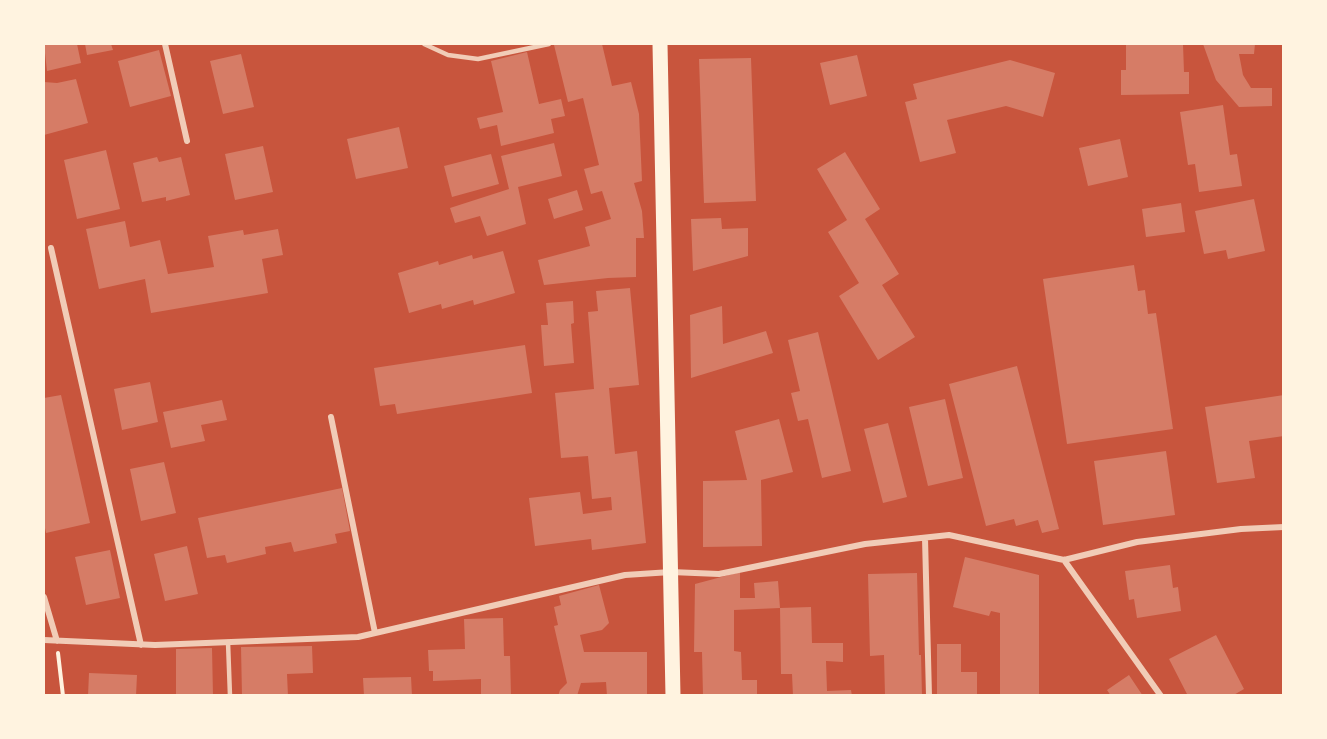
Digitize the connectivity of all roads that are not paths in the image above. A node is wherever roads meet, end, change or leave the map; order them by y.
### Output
1 (165, 44) edge
2 (424, 44) edge
3 (549, 44) edge
4 (660, 44) edge
5 (187, 141) dead end
6 (51, 248) dead end
7 (331, 417) dead end
8 (1284, 527) edge
9 (925, 538) junction
10 (1064, 560) junction
11 (671, 572) junction
12 (44, 597) edge
13 (375, 633) junction
14 (44, 640) edge
15 (57, 641) junction
16 (228, 642) junction
17 (141, 645) junction
18 (230, 696) edge
19 (673, 696) edge
20 (929, 696) edge
21 (1161, 696) edge

1 - 5 street
2 - 3 lane
4 - 11 main road
6 - 17 street
7 - 13 street
8 - 10 street
9 - 10 street
9 - 11 street
9 - 20 street
10 - 21 street
11 - 13 street
11 - 19 main road
12 - 15 street
13 - 16 street
14 - 15 street
15 - 17 street
16 - 17 street
16 - 18 lane

